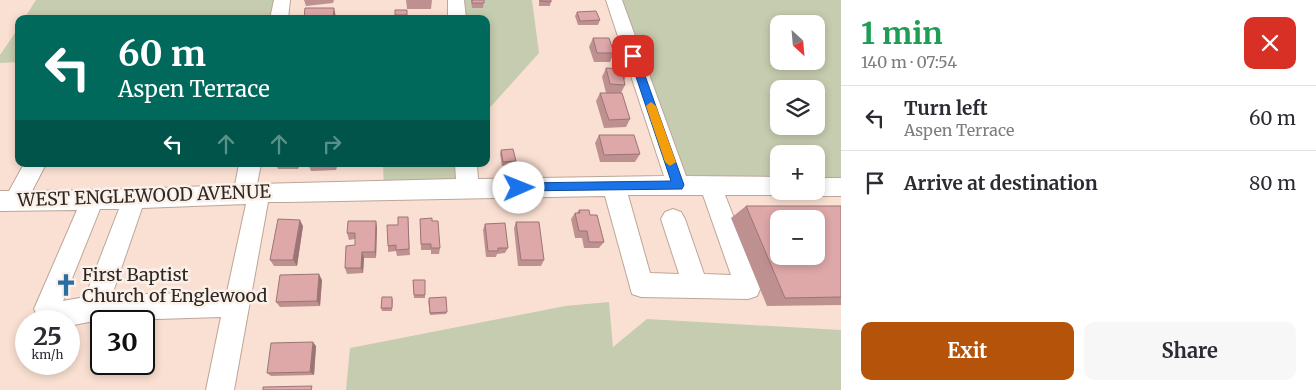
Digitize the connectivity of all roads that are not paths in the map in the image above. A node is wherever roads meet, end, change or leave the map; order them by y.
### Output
1 (282, 0) edge
2 (456, 0) edge
3 (614, 0) edge
4 (280, 15) edge
5 (457, 15) edge
6 (33, 167) edge
7 (250, 167) edge
8 (466, 167) edge
9 (678, 185) junction
10 (614, 186) junction
11 (711, 186) junction
12 (770, 186) edge
13 (825, 187) edge
14 (841, 187) edge
15 (467, 189) junction
16 (251, 193) junction
17 (92, 200) junction
18 (134, 200) junction
19 (8, 201) edge
20 (672, 219) dead end
21 (695, 286) junction
22 (237, 304) junction
23 (94, 308) junction
24 (220, 390) edge

1 - 4 street
2 - 5 street
3 - 9 street
6 - 19 street
7 - 16 street
8 - 15 street
9 - 10 street, WEST ENGLEWOOD AVENUE
9 - 11 street, WEST ENGLEWOOD AVENUE
10 - 15 street, WEST ENGLEWOOD AVENUE
10 - 21 street
11 - 12 street, WEST ENGLEWOOD AVENUE
11 - 21 street
13 - 14 street
15 - 16 street, WEST ENGLEWOOD AVENUE
16 - 18 street, WEST ENGLEWOOD AVENUE
16 - 22 street
17 - 18 street, WEST ENGLEWOOD AVENUE
17 - 19 street, WEST ENGLEWOOD AVENUE
17 - 23 street
18 - 23 street
20 - 21 street
22 - 23 street
22 - 24 street

